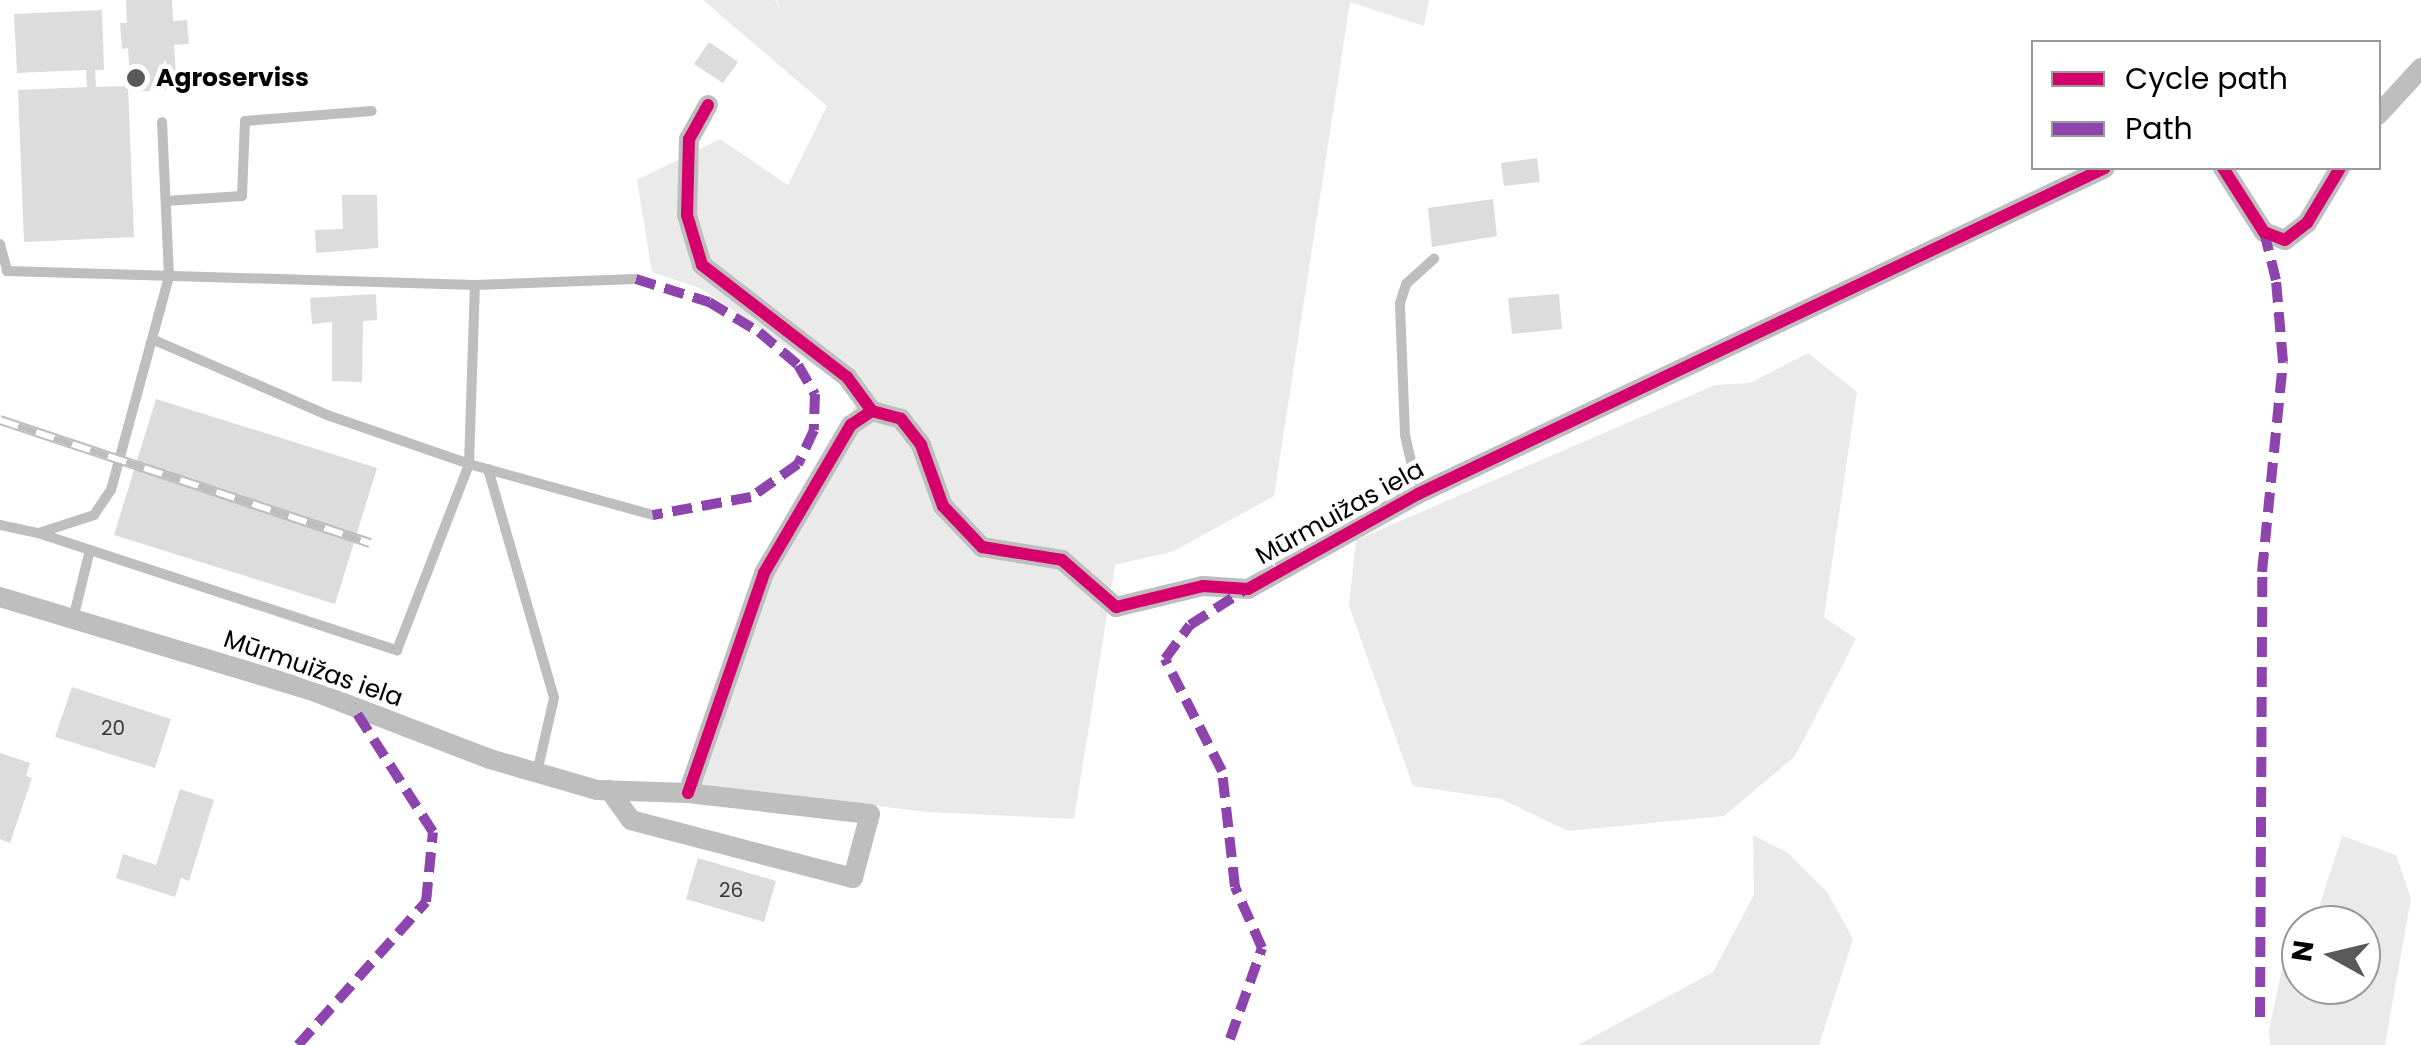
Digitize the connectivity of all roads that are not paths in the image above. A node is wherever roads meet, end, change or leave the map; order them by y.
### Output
1 (2421, 68) edge
2 (708, 106) dead end
3 (372, 111) dead end
4 (2381, 113) edge
5 (162, 122) dead end
6 (2102, 170) edge
7 (2224, 170) edge
8 (2339, 170) edge
9 (166, 201) junction
10 (0, 244) edge
11 (1434, 258) dead end
12 (169, 276) junction
13 (636, 279) dead end
14 (474, 285) junction
15 (154, 340) junction
16 (872, 411) junction
17 (469, 464) junction
18 (488, 469) junction
19 (1418, 494) junction
20 (653, 516) dead end
21 (0, 526) edge
22 (38, 534) junction
23 (90, 550) junction
24 (0, 597) edge
25 (74, 619) junction
26 (537, 772) junction
27 (610, 790) junction
28 (688, 793) junction

1 - 4 street
2 - 16 street
3 - 9 lane
5 - 9 lane
6 - 19 street, Mūrmuižas iela
7 - 8 street
9 - 12 lane
10 - 12 lane
11 - 19 lane
12 - 14 lane
12 - 15 lane
13 - 14 lane
14 - 17 lane
15 - 17 lane
15 - 22 lane
16 - 19 street, Mūrmuižas iela
16 - 28 street
17 - 18 lane
17 - 23 lane
18 - 20 lane
18 - 26 lane
21 - 22 lane
22 - 23 lane
23 - 25 lane
24 - 25 street, Mūrmuižas iela
25 - 26 street, Mūrmuižas iela
26 - 27 street, Mūrmuižas iela
27 - 28 street, Mūrmuižas iela
27 - 28 street, Mūrmuižas iela

